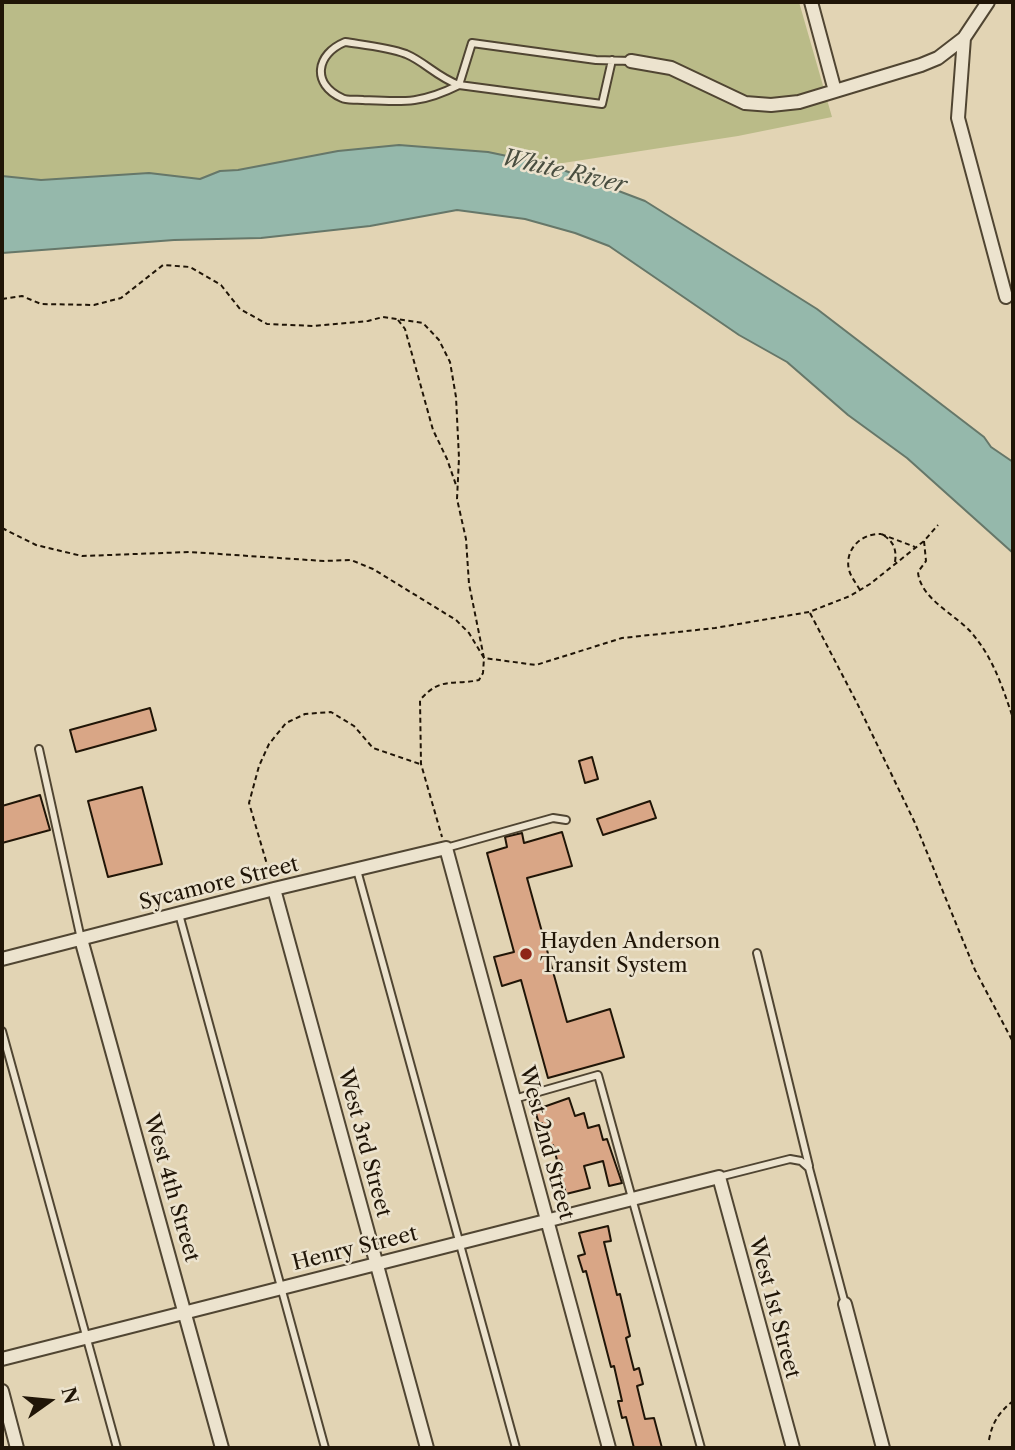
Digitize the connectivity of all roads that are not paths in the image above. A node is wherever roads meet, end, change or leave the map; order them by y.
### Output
1 (811, 2) edge
2 (988, 2) edge
3 (964, 38) junction
4 (612, 60) junction
5 (631, 61) joint
6 (459, 85) junction
7 (835, 91) junction
8 (1006, 297) dead end
9 (39, 749) dead end
10 (566, 820) dead end
11 (446, 848) junction
12 (357, 869) junction
13 (274, 889) junction
14 (180, 914) junction
15 (81, 939) junction
16 (757, 953) dead end
17 (2, 959) edge
18 (2, 1031) edge
19 (514, 1099) junction
20 (810, 1168) junction
21 (719, 1177) junction
22 (632, 1198) junction
23 (547, 1220) junction
24 (460, 1242) junction
25 (377, 1264) junction
26 (281, 1288) junction
27 (845, 1304) joint
28 (185, 1312) junction
29 (87, 1337) junction
30 (2, 1359) edge
31 (2, 1391) edge
32 (17, 1448) edge
33 (117, 1448) edge
34 (222, 1448) edge
35 (325, 1448) edge
36 (428, 1448) edge
37 (516, 1448) edge
38 (609, 1448) edge
39 (701, 1448) edge
40 (793, 1448) edge
41 (883, 1448) edge

1 - 7 street
2 - 3 street
3 - 7 street
3 - 8 street
4 - 5 lane
4 - 6 lane
4 - 6 lane
5 - 7 street
6 - 6 lane
9 - 15 lane
10 - 11 lane
11 - 12 street, Sycamore Street
11 - 19 street, West 2nd Street
12 - 13 street, Sycamore Street
12 - 24 lane
13 - 14 street, Sycamore Street
13 - 25 street, West 3rd Street
14 - 15 street, Sycamore Street
14 - 26 lane
15 - 17 street, Sycamore Street
15 - 28 street, West 4th Street
16 - 20 lane
18 - 29 lane
19 - 22 lane
19 - 23 street, West 2nd Street
20 - 21 lane
20 - 27 lane
21 - 22 street, Henry Street
21 - 40 street, West 1st Street
22 - 23 street, Henry Street
22 - 39 lane
23 - 24 street, Henry Street
23 - 38 street, West 2nd Street
24 - 25 street, Henry Street
24 - 37 lane
25 - 26 street, Henry Street
25 - 36 street, West 3rd Street
26 - 28 street, Henry Street
26 - 35 lane
27 - 41 street
28 - 29 street, Henry Street
28 - 34 street, West 4th Street
29 - 30 street, Henry Street
29 - 33 lane
31 - 32 street

